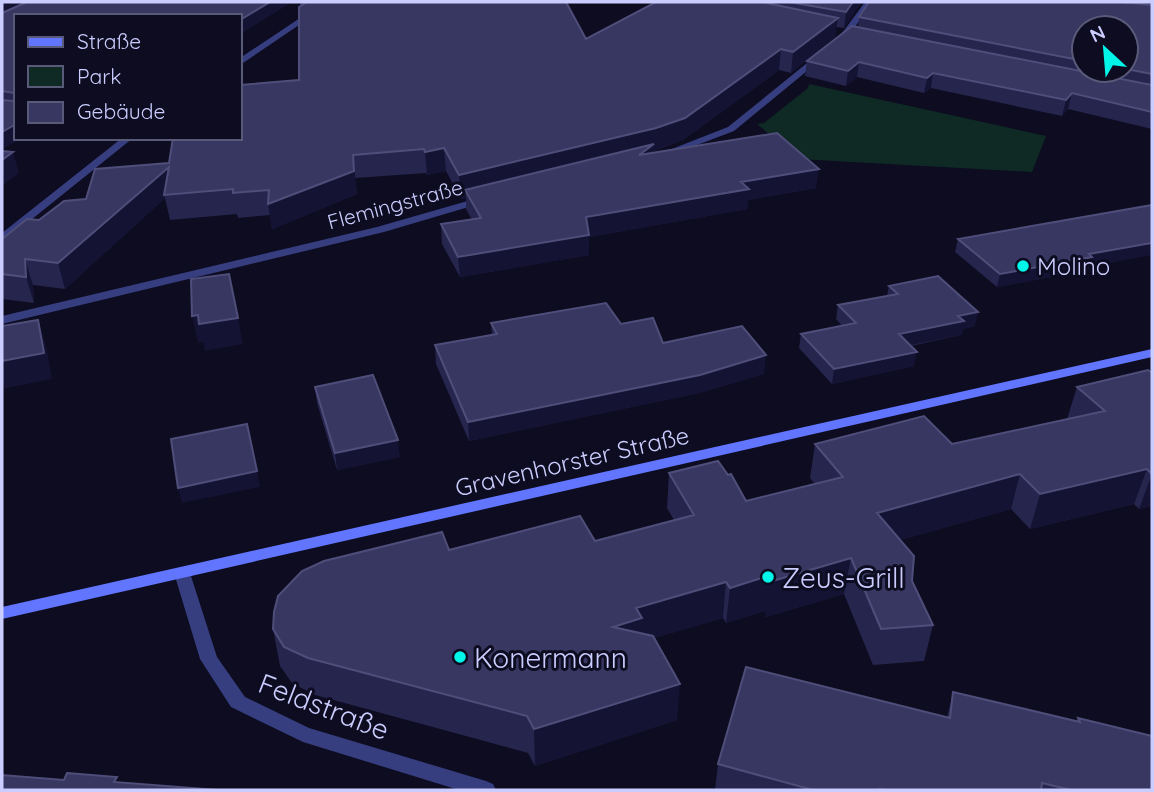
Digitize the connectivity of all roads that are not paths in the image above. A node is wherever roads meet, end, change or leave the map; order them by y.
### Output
1 (329, 2) edge
2 (869, 2) edge
3 (833, 32) edge
4 (847, 35) junction
5 (860, 37) edge
6 (242, 61) edge
7 (125, 140) edge
8 (647, 159) edge
9 (504, 194) edge
10 (2, 238) edge
11 (2, 320) edge
12 (1152, 353) edge
13 (182, 573) junction
14 (2, 613) edge
15 (486, 790) edge

1 - 6 street
2 - 4 street
3 - 4 street
4 - 5 street
4 - 8 street
7 - 10 street
9 - 11 street, Flemingstraße
12 - 13 main road, Gravenhorster Straße
13 - 14 main road, Gravenhorster Straße
13 - 15 street, Feldstraße

